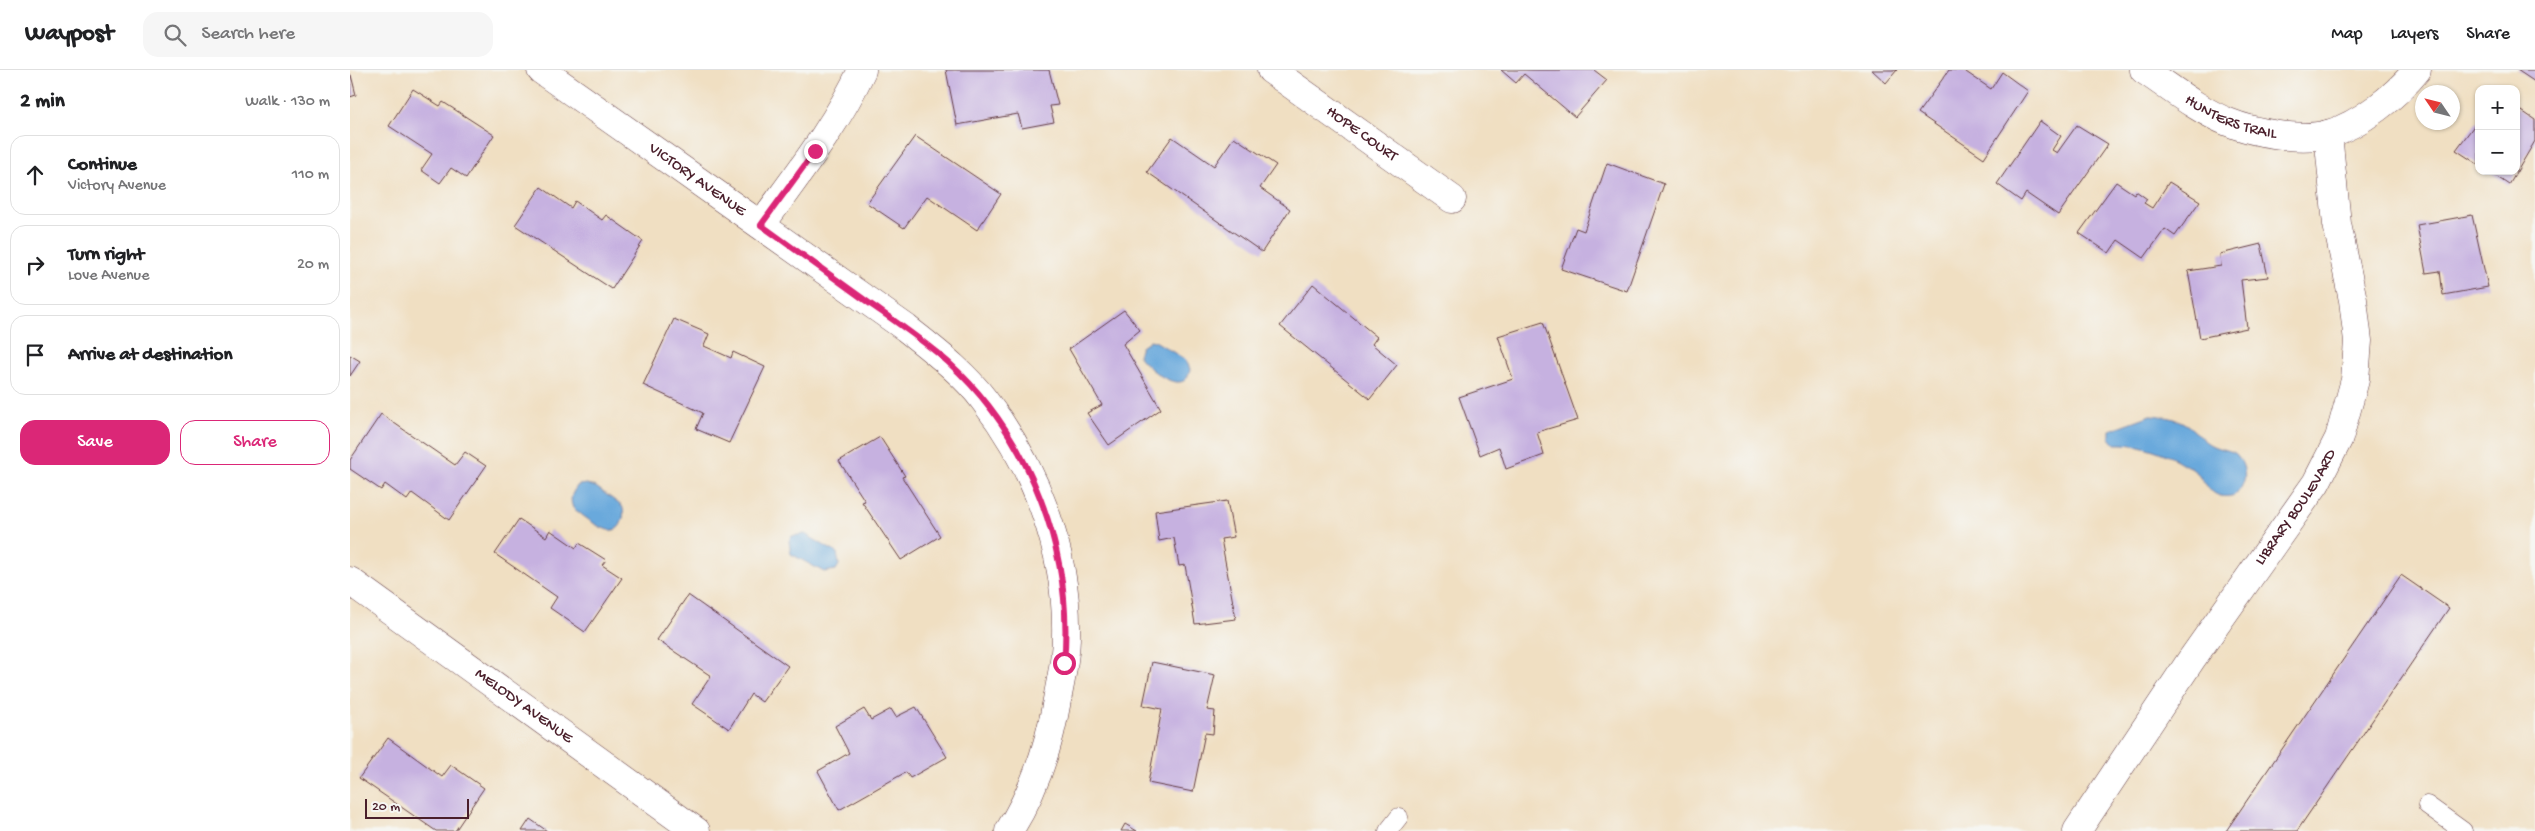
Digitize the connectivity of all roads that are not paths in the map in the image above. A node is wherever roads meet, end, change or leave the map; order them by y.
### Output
1 (541, 70) edge
2 (862, 70) edge
3 (1271, 70) edge
4 (2144, 70) edge
5 (2417, 70) edge
6 (2328, 134) junction
7 (1452, 199) dead end
8 (761, 225) junction
9 (350, 581) edge
10 (2427, 806) dead end
11 (1399, 817) dead end
12 (696, 831) edge
13 (1010, 831) edge
14 (1388, 831) edge
15 (2077, 831) edge
16 (2463, 831) edge

1 - 8 street, VICTORY AVENUE
2 - 8 street
3 - 7 street, HOPE COURT
4 - 6 street, HUNTERS TRAIL
5 - 6 street
6 - 15 street, LIBRARY BOULEVARD
8 - 13 street, VICTORY AVENUE
9 - 12 street, MELODY AVENUE
10 - 16 lane
11 - 14 lane

